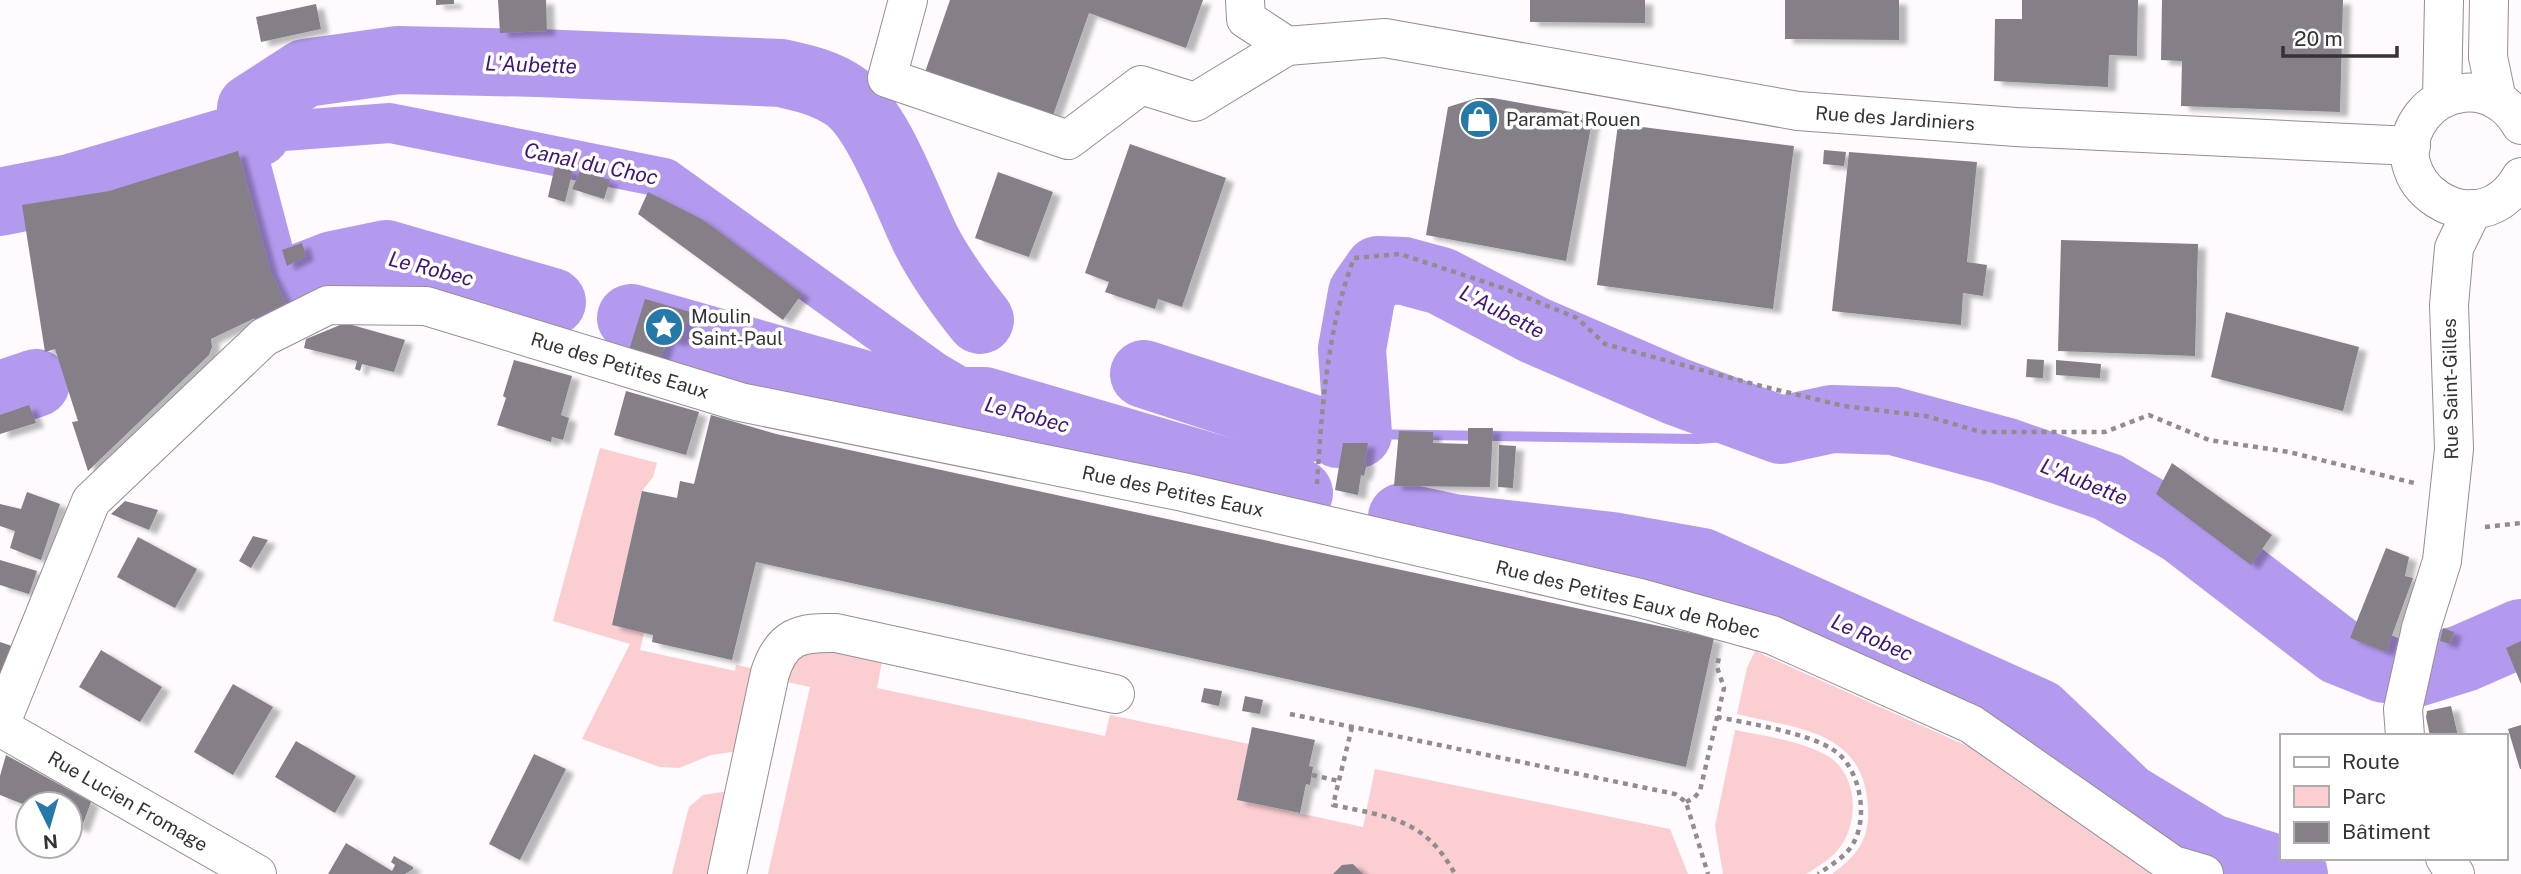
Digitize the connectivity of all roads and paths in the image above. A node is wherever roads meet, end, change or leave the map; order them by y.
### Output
1 (908, 0) edge
2 (1245, 0) edge
3 (2444, 0) edge
4 (2489, 0) edge
5 (1287, 46) junction
6 (2442, 99) junction
7 (2509, 112) edge
8 (2411, 146) junction
9 (2521, 177) edge
10 (2473, 209) junction
11 (2450, 486) junction
12 (1315, 523) junction
13 (1451, 555) joint
14 (1732, 657) dead end
15 (1115, 694) dead end
16 (1290, 714) dead end
17 (1717, 717) junction
18 (0, 726) edge
19 (1352, 727) junction
20 (2405, 734) edge
21 (1312, 775) dead end
22 (1339, 781) junction
23 (1686, 802) junction
24 (257, 874) edge
25 (727, 874) edge
26 (1455, 874) edge
27 (1708, 874) edge
28 (1818, 874) edge
29 (2203, 874) edge

1 - 5 street
2 - 5 street
3 - 6 street
4 - 7 street
5 - 8 street, Rue des Jardiniers
6 - 7 street
6 - 8 street
8 - 10 street
9 - 10 street
10 - 11 street, Rue Saint-Gilles
11 - 12 path
11 - 20 street, Rue Saint-Gilles
12 - 13 street, Rue des Petites Eaux
12 - 18 street, Rue des Petites Eaux
13 - 29 street, Rue des Petites Eaux de Robec
14 - 17 path
15 - 25 street
16 - 19 path
17 - 23 path
17 - 28 path
18 - 24 street, Rue Lucien Fromage
19 - 22 path
19 - 23 path
21 - 22 path
22 - 26 path
23 - 27 path

